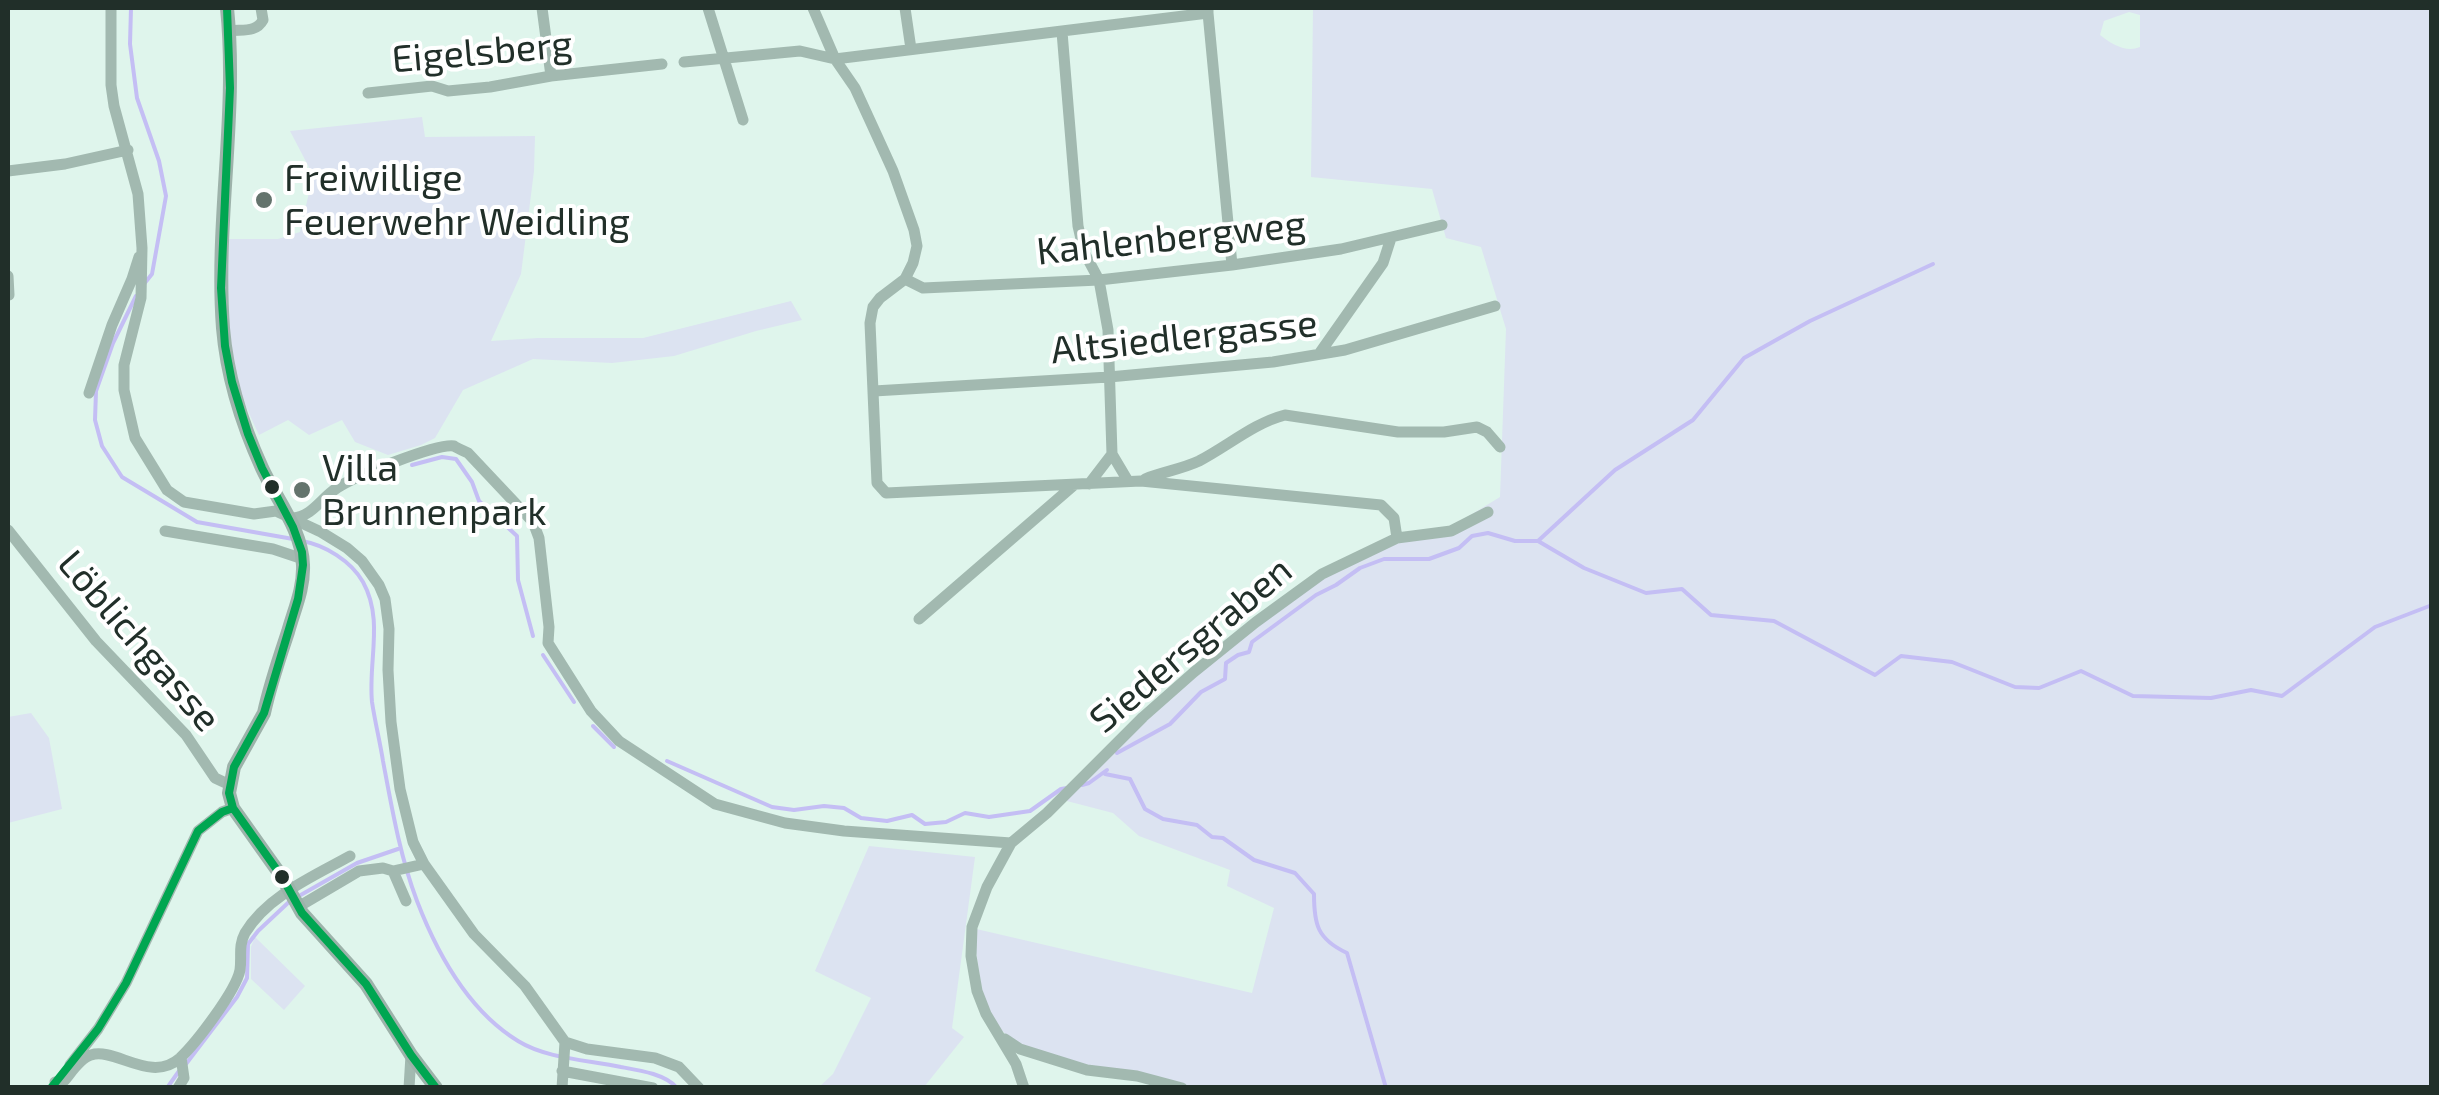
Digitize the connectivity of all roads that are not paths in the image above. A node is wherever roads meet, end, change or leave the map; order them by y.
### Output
1 (111, 8) edge
2 (227, 8) edge
3 (261, 8) edge
4 (542, 8) edge
5 (708, 8) edge
6 (813, 8) edge
7 (906, 8) edge
8 (1208, 10) edge
9 (230, 31) junction
10 (1062, 32) junction
11 (911, 49) junction
12 (722, 58) junction
13 (834, 59) junction
14 (684, 62) dead end
15 (662, 64) dead end
16 (551, 76) junction
17 (368, 92) dead end
18 (743, 120) dead end
19 (128, 150) junction
20 (8, 171) edge
21 (1442, 225) dead end
22 (1392, 238) junction
23 (142, 248) junction
24 (1232, 265) junction
25 (8, 276) edge
26 (906, 278) junction
27 (1099, 280) junction
28 (9, 295) edge
29 (1494, 306) dead end
30 (1319, 354) junction
31 (1110, 377) junction
32 (874, 391) junction
33 (89, 393) dead end
34 (1500, 446) dead end
35 (1112, 454) junction
36 (1135, 481) junction
37 (1088, 484) junction
38 (1074, 485) junction
39 (1488, 512) dead end
40 (292, 523) junction
41 (8, 530) edge
42 (165, 531) dead end
43 (1397, 538) junction
44 (303, 556) junction
45 (919, 618) dead end
46 (230, 785) junction
47 (234, 808) junction
48 (1012, 842) junction
49 (350, 856) dead end
50 (407, 868) junction
51 (294, 899) junction
52 (406, 901) dead end
53 (1002, 1036) junction
54 (410, 1055) junction
55 (564, 1057) junction
56 (182, 1064) junction
57 (54, 1085) edge
58 (178, 1088) edge
59 (410, 1088) edge
60 (436, 1088) edge
61 (562, 1088) edge
62 (653, 1088) edge
63 (699, 1088) edge
64 (1024, 1088) edge
65 (1182, 1088) edge

1 - 19 street
2 - 9 main road
3 - 9 street
4 - 16 street
5 - 12 street
6 - 13 street
7 - 11 street
8 - 10 street
8 - 24 street
9 - 40 main road
10 - 11 street
10 - 27 street
11 - 13 street
12 - 13 street
12 - 14 street
12 - 18 street
13 - 26 street
15 - 16 street, Eigelsberg
16 - 17 street, Eigelsberg
19 - 20 street
19 - 23 street
21 - 22 street, Kahlenbergweg
22 - 24 street, Kahlenbergweg
22 - 30 street
23 - 33 street
23 - 40 street
24 - 27 street, Kahlenbergweg
25 - 28 street
26 - 27 street, Kahlenbergweg
26 - 32 street
27 - 31 street
29 - 30 street, Altsiedlergasse
30 - 31 street, Altsiedlergasse
31 - 32 street, Altsiedlergasse
31 - 35 street
32 - 38 street
34 - 36 street
35 - 36 street
35 - 37 street
36 - 37 street
36 - 43 street
37 - 38 street
38 - 45 street
39 - 43 street, Siedersgraben
40 - 44 main road
40 - 48 street
40 - 50 street
41 - 46 street, Löblichgasse
42 - 44 street
43 - 48 street, Siedersgraben
44 - 46 main road
46 - 47 main road
47 - 51 main road
47 - 57 street
48 - 53 street, Siedersgraben
49 - 51 street
50 - 51 street
50 - 52 street
50 - 55 street
51 - 54 main road
51 - 56 street
53 - 64 street, Siedersgraben
53 - 65 street
54 - 59 street
54 - 60 main road
55 - 61 street
55 - 62 street
55 - 63 street
56 - 57 street
56 - 58 street

